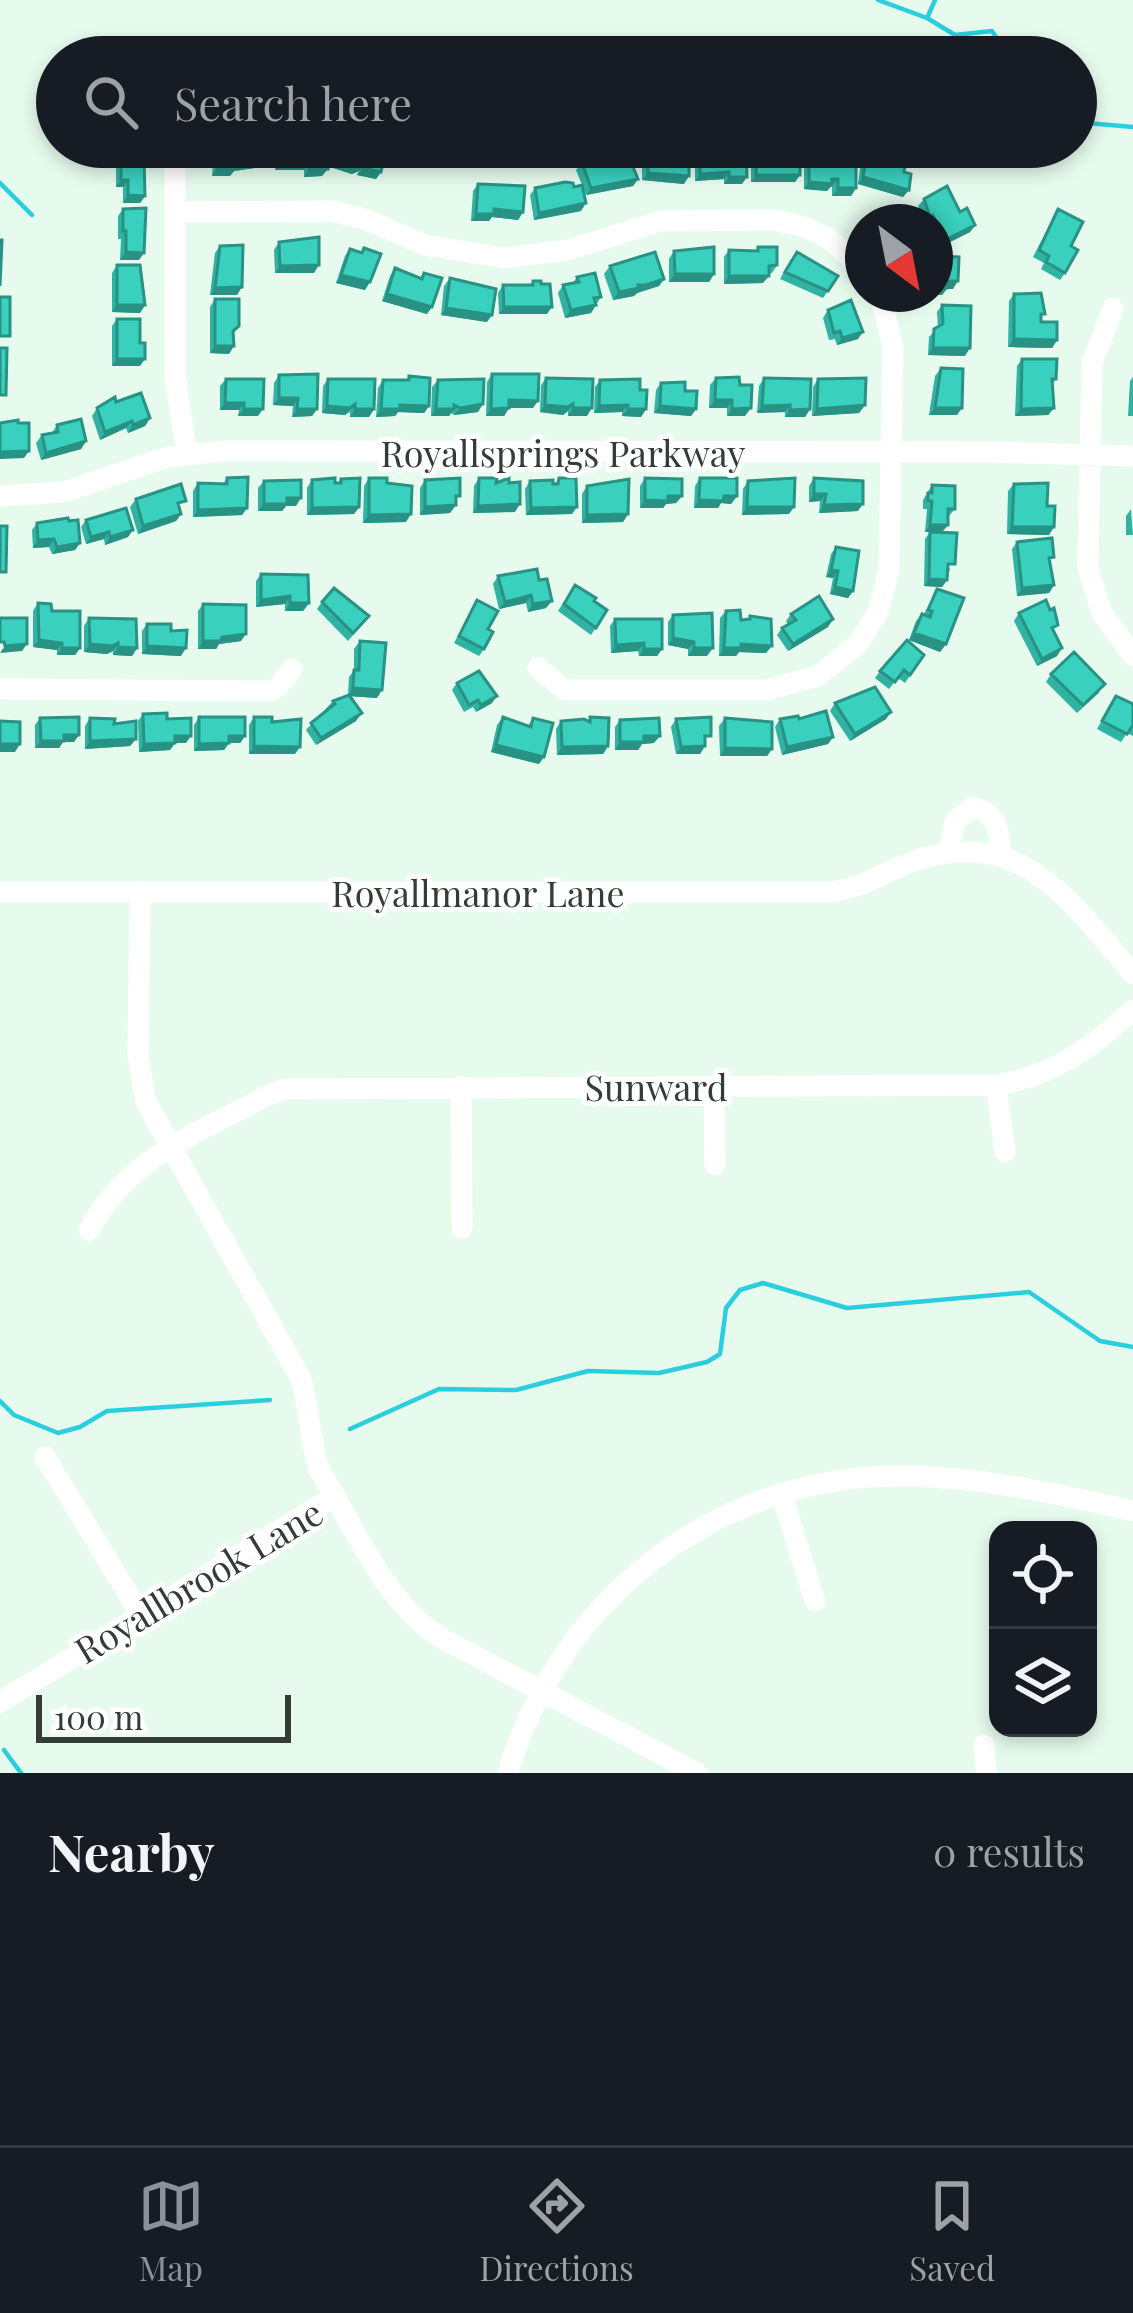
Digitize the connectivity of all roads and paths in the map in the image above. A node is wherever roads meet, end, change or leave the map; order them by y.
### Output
1 (175, 168) edge
2 (175, 212) junction
3 (845, 249) edge
4 (1113, 308) dead end
5 (884, 312) edge
6 (892, 452) junction
7 (187, 454) junction
8 (1090, 455) junction
9 (1133, 456) edge
10 (0, 496) edge
11 (1133, 656) edge
12 (538, 668) dead end
13 (292, 669) dead end
14 (0, 689) edge
15 (947, 853) junction
16 (1002, 856) junction
17 (140, 891) junction
18 (0, 892) edge
19 (1133, 974) edge
20 (1133, 1010) edge
21 (996, 1085) junction
22 (461, 1086) junction
23 (714, 1087) junction
24 (171, 1148) junction
25 (1005, 1152) dead end
26 (715, 1165) dead end
27 (462, 1228) dead end
28 (89, 1230) dead end
29 (45, 1457) dead end
30 (781, 1492) junction
31 (335, 1496) junction
32 (1133, 1511) edge
33 (814, 1601) dead end
34 (141, 1615) junction
35 (544, 1692) junction
36 (0, 1702) edge
37 (984, 1745) dead end
38 (508, 1773) edge
39 (697, 1773) edge
40 (986, 1773) edge

1 - 2 street
2 - 3 street
2 - 7 street
4 - 8 street
5 - 6 street
6 - 7 street, Royallsprings Parkway
6 - 8 street, Royallsprings Parkway
6 - 12 street
7 - 10 street, Royallsprings Parkway
8 - 9 street, Royallsprings Parkway
8 - 11 street
13 - 14 street
15 - 16 street, Royallmanor Lane
15 - 16 street
15 - 17 street, Royallmanor Lane
16 - 19 street, Royallmanor Lane
17 - 18 street, Royallmanor Lane
17 - 24 street
20 - 21 street, Sunward
21 - 23 street, Sunward
21 - 25 street
22 - 23 street, Sunward
22 - 24 street, Sunward
22 - 27 street
23 - 26 street
24 - 28 street, Sunward
24 - 31 street
29 - 34 street
30 - 32 street
30 - 33 street
30 - 35 street
31 - 34 street, Royallbrook Lane
31 - 35 street
34 - 36 street, Royallbrook Lane
35 - 38 street
35 - 39 street
37 - 40 street

